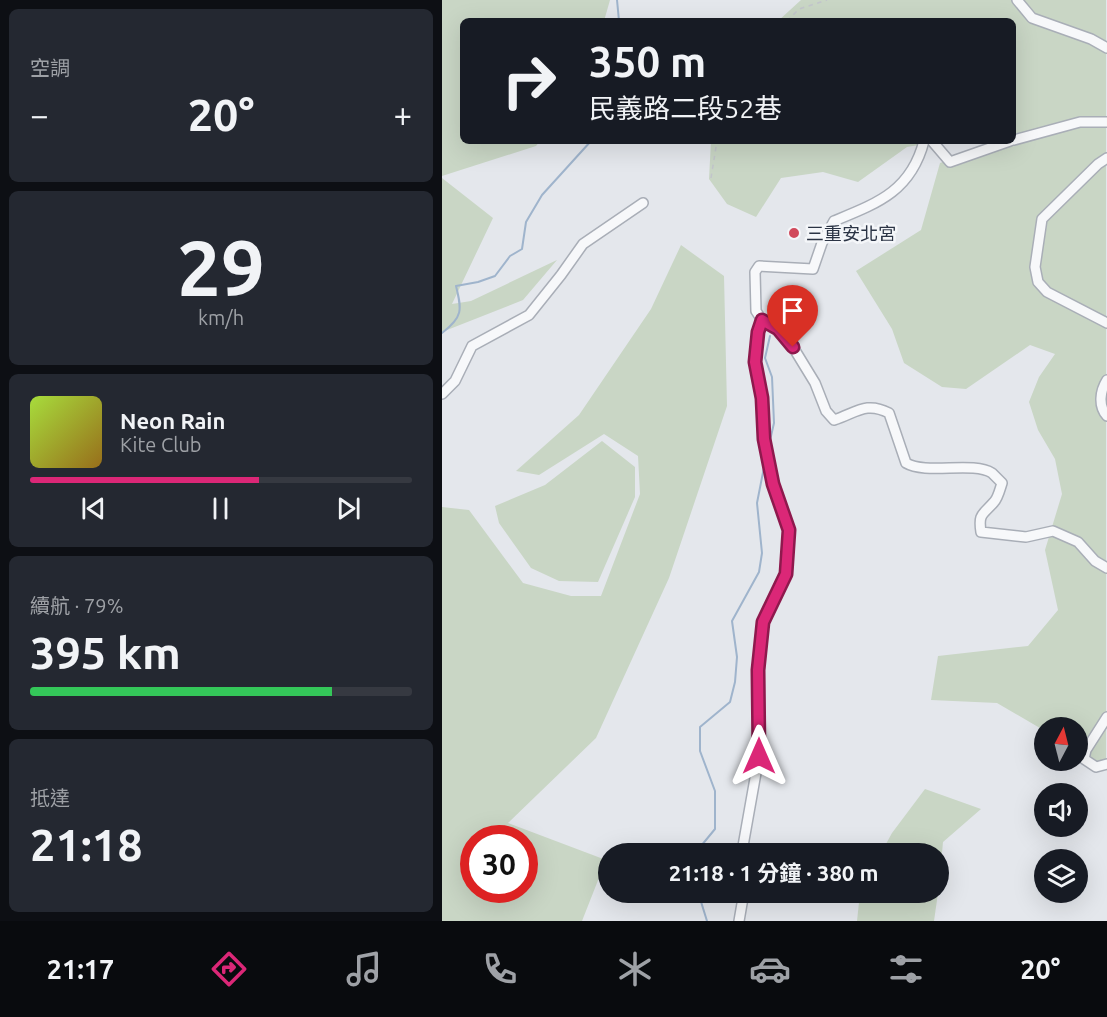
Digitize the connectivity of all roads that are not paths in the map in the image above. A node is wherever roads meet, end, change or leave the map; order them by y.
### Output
1 (1017, 0) edge
2 (1106, 48) edge
3 (1106, 122) edge
4 (1016, 139) edge
5 (923, 144) edge
6 (935, 144) edge
7 (1001, 144) edge
8 (1106, 158) edge
9 (643, 203) dead end
10 (762, 320) junction
11 (1106, 322) edge
12 (1106, 380) edge
13 (442, 394) edge
14 (1106, 416) edge
15 (1106, 568) edge
16 (1106, 717) edge
17 (1106, 764) edge
18 (744, 843) edge
19 (742, 903) edge
20 (739, 921) edge

1 - 2 street
3 - 4 street
5 - 10 street
6 - 7 street
8 - 11 street
9 - 13 street
10 - 15 street
10 - 18 street
12 - 14 street
16 - 17 street
19 - 20 street

